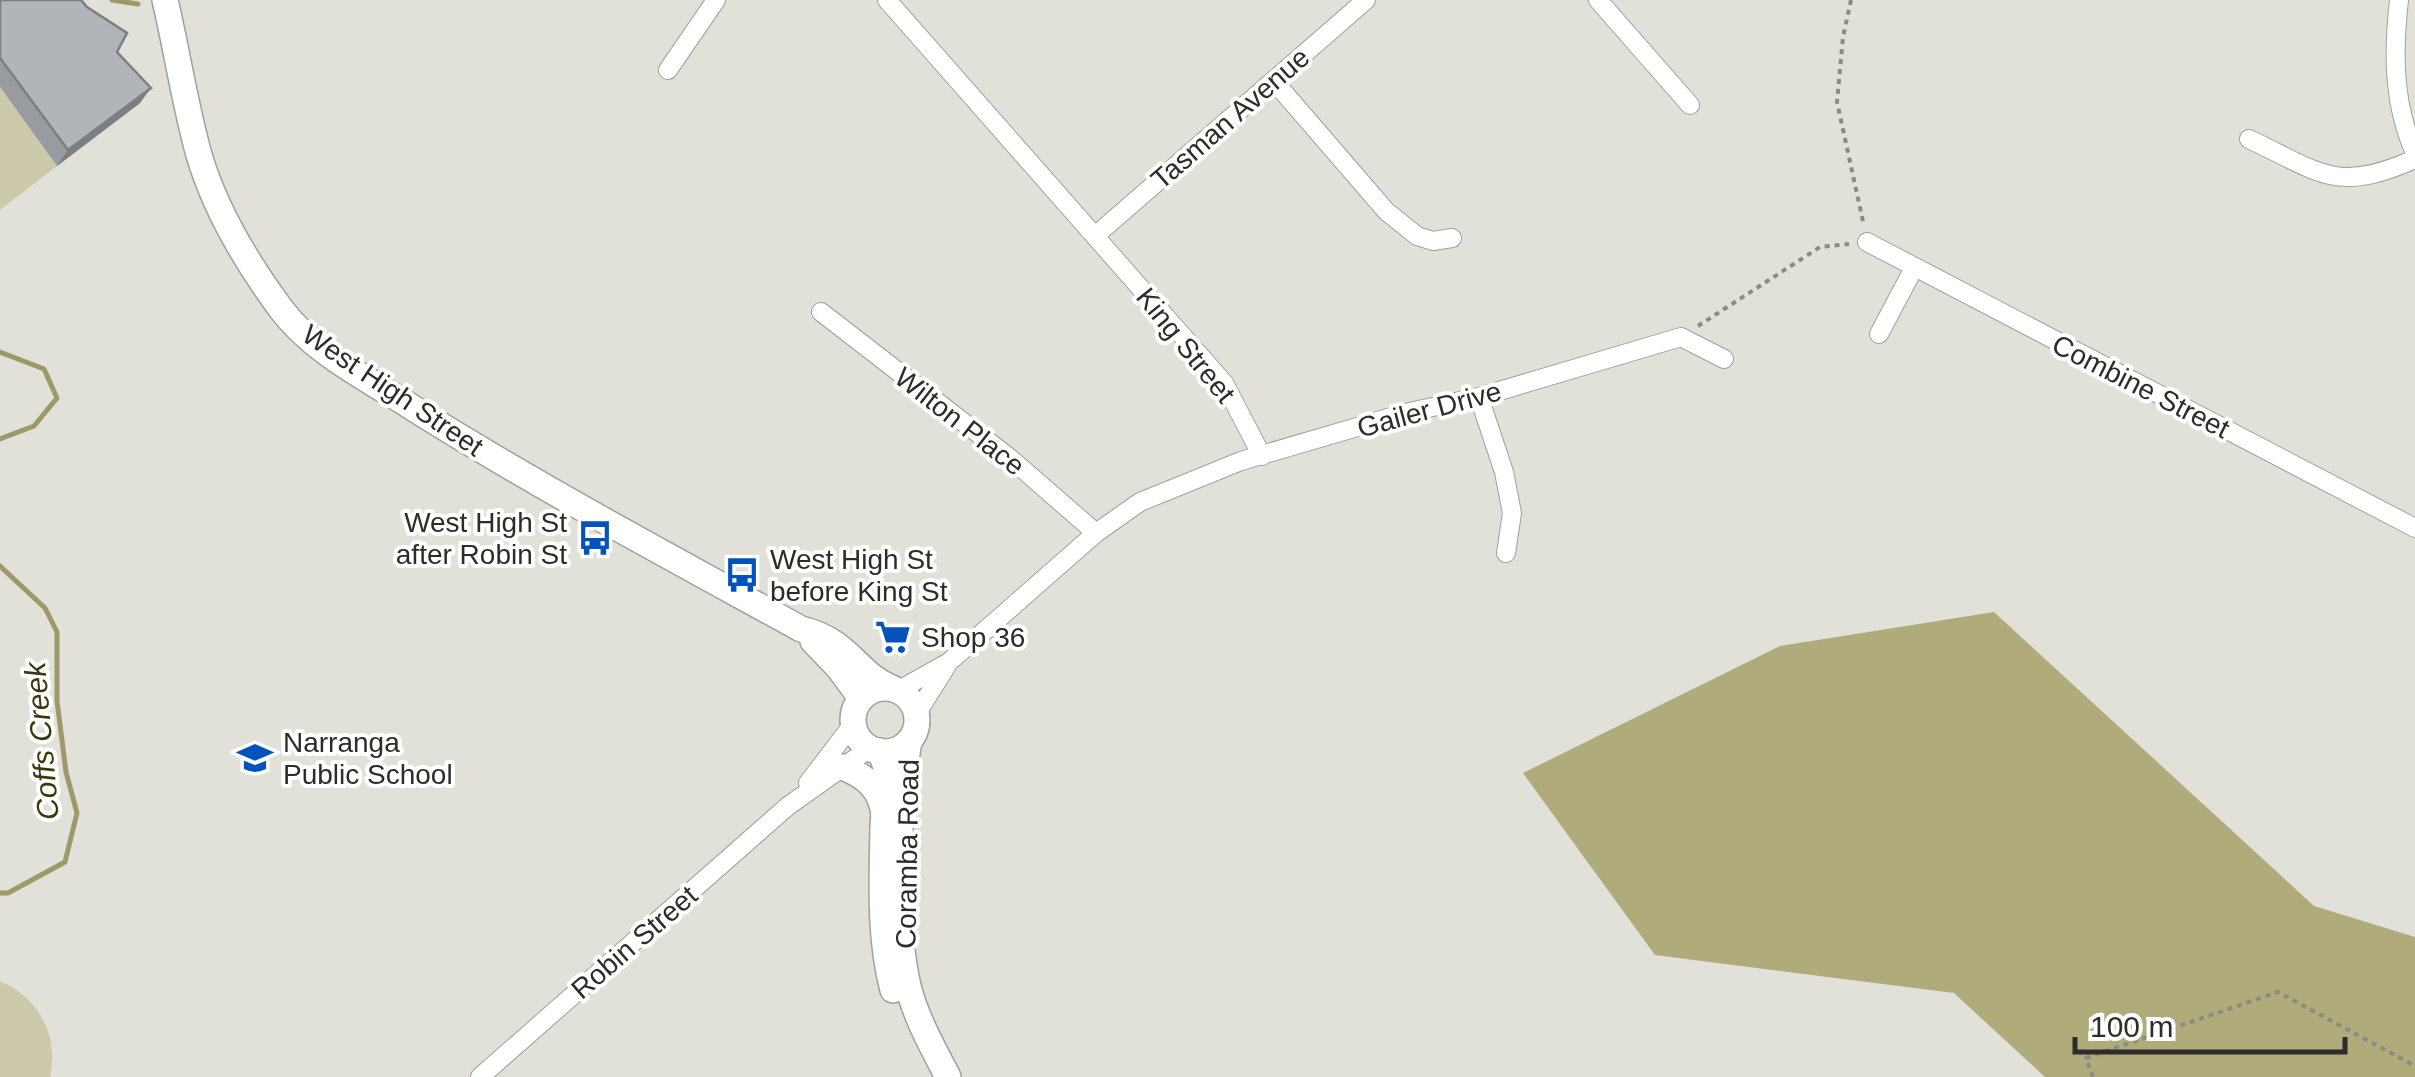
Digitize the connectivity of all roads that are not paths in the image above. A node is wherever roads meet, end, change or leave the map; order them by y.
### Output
1 (165, 0) edge
2 (716, 0) edge
3 (886, 0) edge
4 (1366, 0) edge
5 (1598, 0) edge
6 (2398, 0) edge
7 (668, 70) dead end
8 (1274, 80) junction
9 (1690, 105) dead end
10 (2249, 139) dead end
11 (2415, 156) edge
12 (1095, 236) junction
13 (1452, 238) dead end
14 (1868, 242) road end
15 (1914, 268) junction
16 (821, 312) dead end
17 (1879, 334) dead end
18 (1724, 359) dead end
19 (1480, 397) junction
20 (1262, 456) junction
21 (2415, 528) edge
22 (1096, 533) junction
23 (1506, 553) dead end
24 (801, 629) junction
25 (948, 662) junction
26 (896, 689) junction
27 (861, 698) junction
28 (917, 713) junction
29 (853, 724) junction
30 (909, 741) junction
31 (875, 750) junction
32 (843, 767) junction
33 (788, 806) junction
34 (884, 815) junction
35 (493, 1073) edge
36 (931, 1077) edge
37 (948, 1077) edge

1 - 24 main road, West High Street
2 - 7 street
3 - 12 street, King Street
4 - 8 street, Tasman Avenue
5 - 9 street
6 - 11 street
8 - 12 street, Tasman Avenue
8 - 13 street
10 - 11 street
12 - 20 street, King Street
14 - 15 street, Combine Street
15 - 17 street
15 - 21 street, Combine Street
16 - 22 street, Wilton Place
18 - 19 street, Gailer Drive
19 - 20 street, Gailer Drive
19 - 23 street
20 - 22 street
22 - 25 street
24 - 26 main road, West High Street
24 - 27 main road, West High Street
25 - 26 street
25 - 28 street
26 - 27 main road
26 - 28 main road
27 - 29 main road
28 - 30 main road
29 - 31 main road
29 - 33 street, Robin Street
30 - 31 main road
30 - 37 main road, Coramba Road
31 - 32 street, Robin Street
31 - 34 main road, Coramba Road
32 - 33 street, Robin Street
32 - 34 main road
33 - 35 street, Robin Street
34 - 36 main road, Coramba Road

